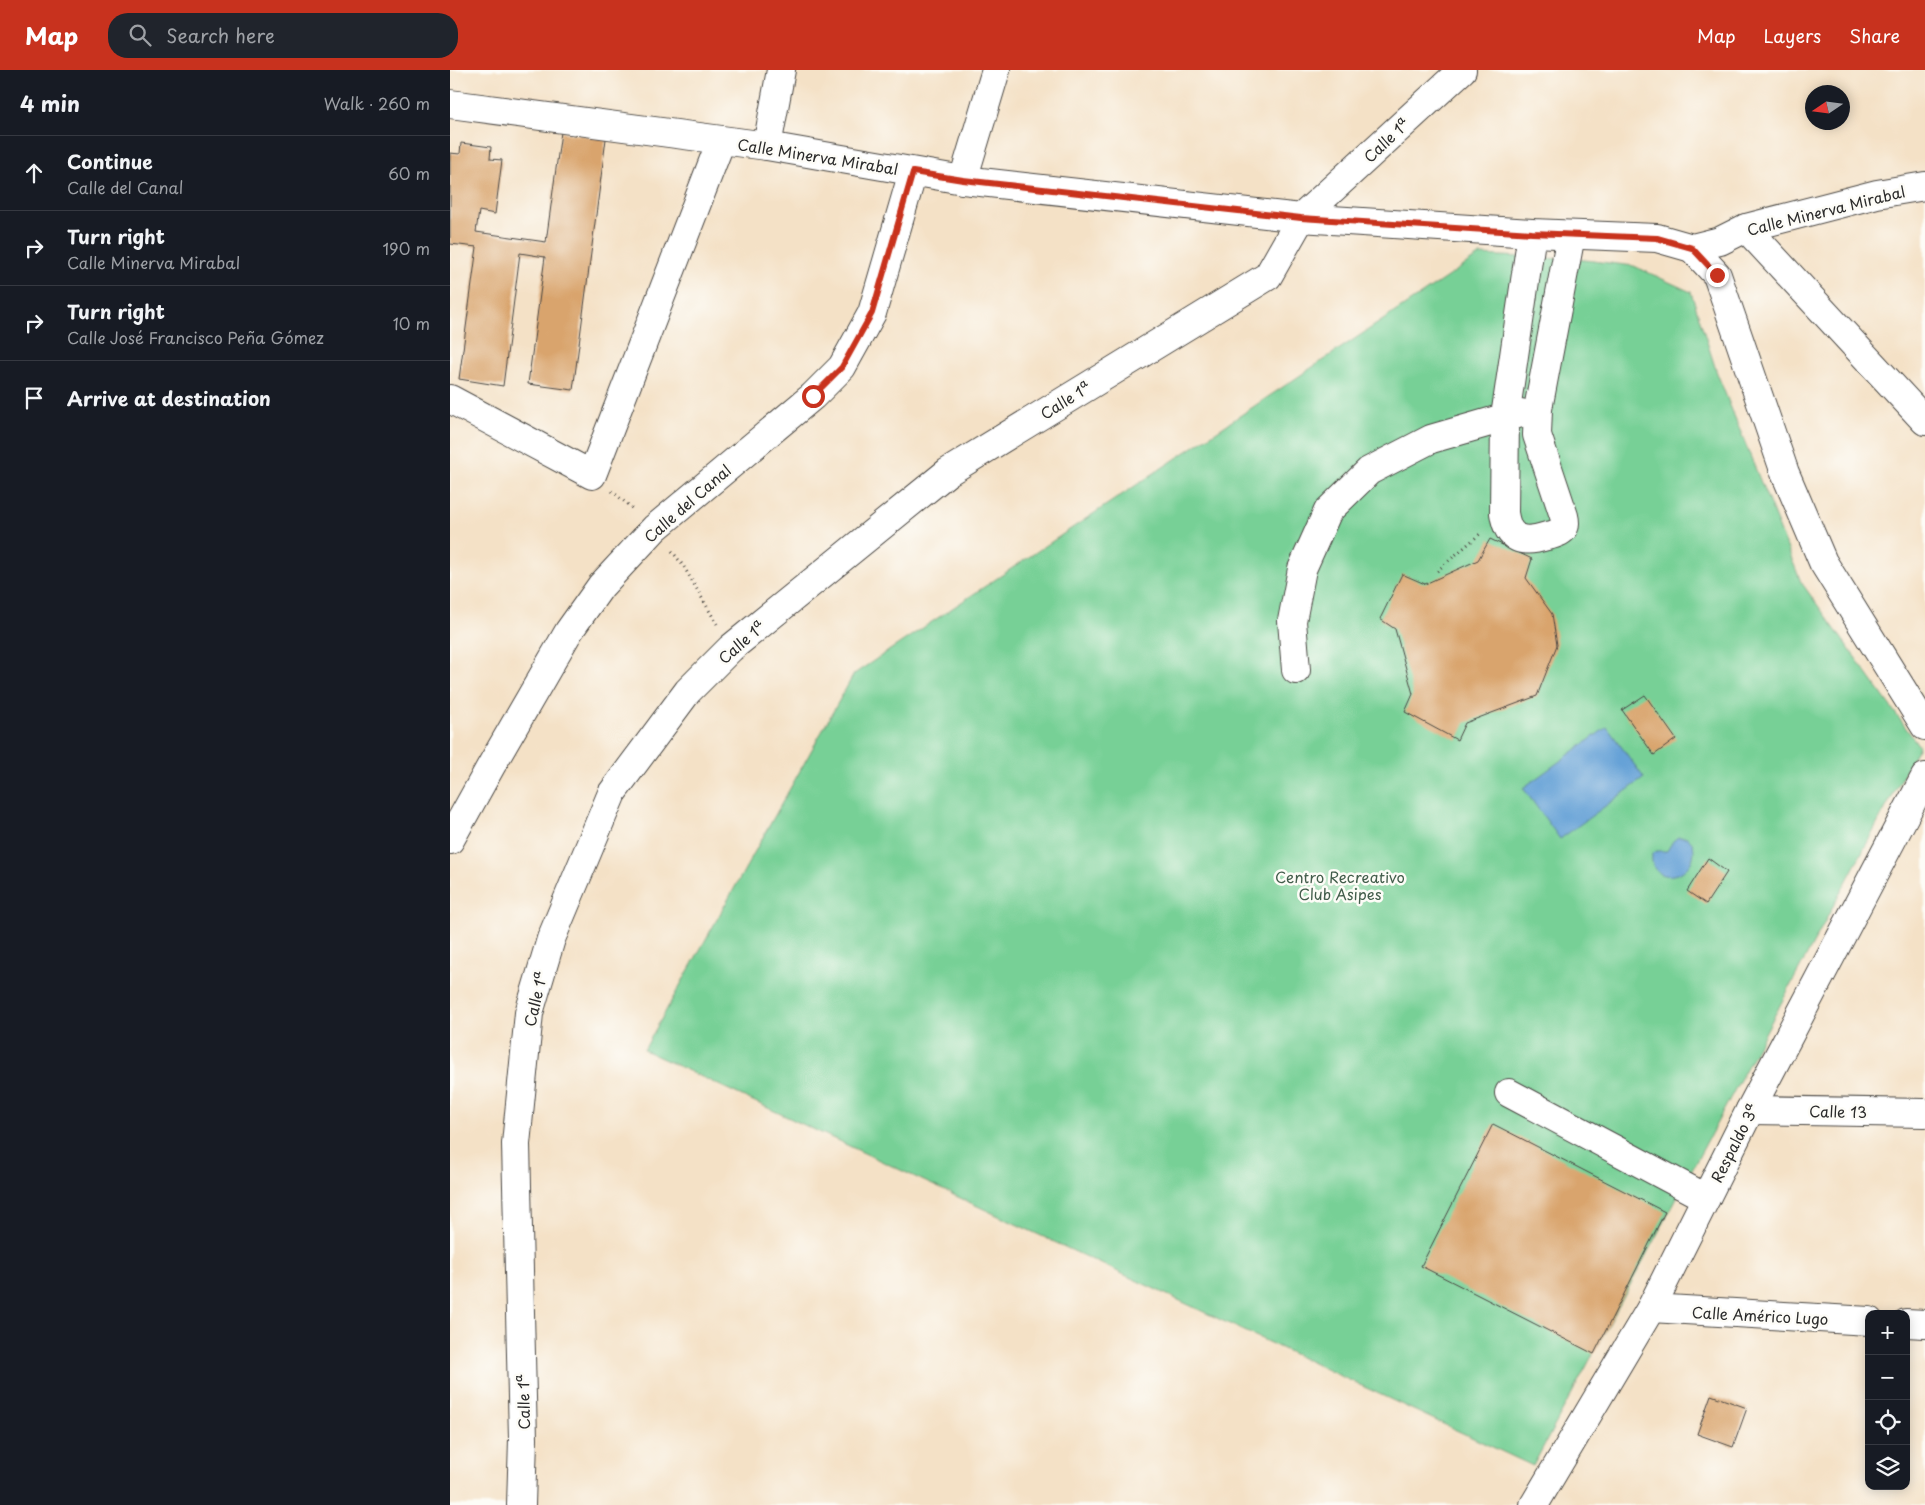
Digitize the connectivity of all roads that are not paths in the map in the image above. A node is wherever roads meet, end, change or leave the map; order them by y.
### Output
1 (781, 70) edge
2 (996, 70) edge
3 (1462, 70) edge
4 (450, 104) edge
5 (721, 141) junction
6 (767, 146) junction
7 (913, 172) junction
8 (963, 180) junction
9 (1925, 186) edge
10 (1301, 218) junction
11 (1746, 228) junction
12 (1532, 233) junction
13 (1571, 235) junction
14 (1692, 248) junction
15 (450, 399) edge
16 (1538, 409) junction
17 (1505, 417) junction
18 (1925, 421) edge
19 (1296, 670) dead end
20 (1925, 726) edge
21 (1925, 777) edge
22 (450, 840) edge
23 (1509, 1093) dead end
24 (1750, 1110) junction
25 (1925, 1113) edge
26 (1706, 1198) junction
27 (1651, 1308) junction
28 (1865, 1321) edge
29 (1910, 1323) edge
30 (1925, 1324) edge
31 (521, 1505) edge
32 (1534, 1505) edge

1 - 6 street
2 - 8 street
3 - 10 street, Calle 1ª
4 - 5 street, Calle Minerva Mirabal
5 - 6 street, Calle Minerva Mirabal
5 - 15 street
6 - 7 street, Calle Minerva Mirabal
7 - 8 street, Calle Minerva Mirabal
7 - 22 street, Calle del Canal
8 - 10 street, Calle Minerva Mirabal
9 - 11 street, Calle Minerva Mirabal
10 - 12 street, Calle Minerva Mirabal
10 - 31 street, Calle 1ª
11 - 14 street, Calle Minerva Mirabal
11 - 18 street
12 - 13 street, Calle Minerva Mirabal
12 - 17 street
13 - 14 street, Calle Minerva Mirabal
13 - 16 street
14 - 20 street
16 - 17 street
16 - 17 street
17 - 19 street
21 - 24 street, Respaldo 3ª
23 - 26 street
24 - 25 street, Calle 13
24 - 26 street, Respaldo 3ª
26 - 27 street, Respaldo 3ª
27 - 28 street, Calle Américo Lugo
27 - 32 street, Respaldo 3ª
29 - 30 street

